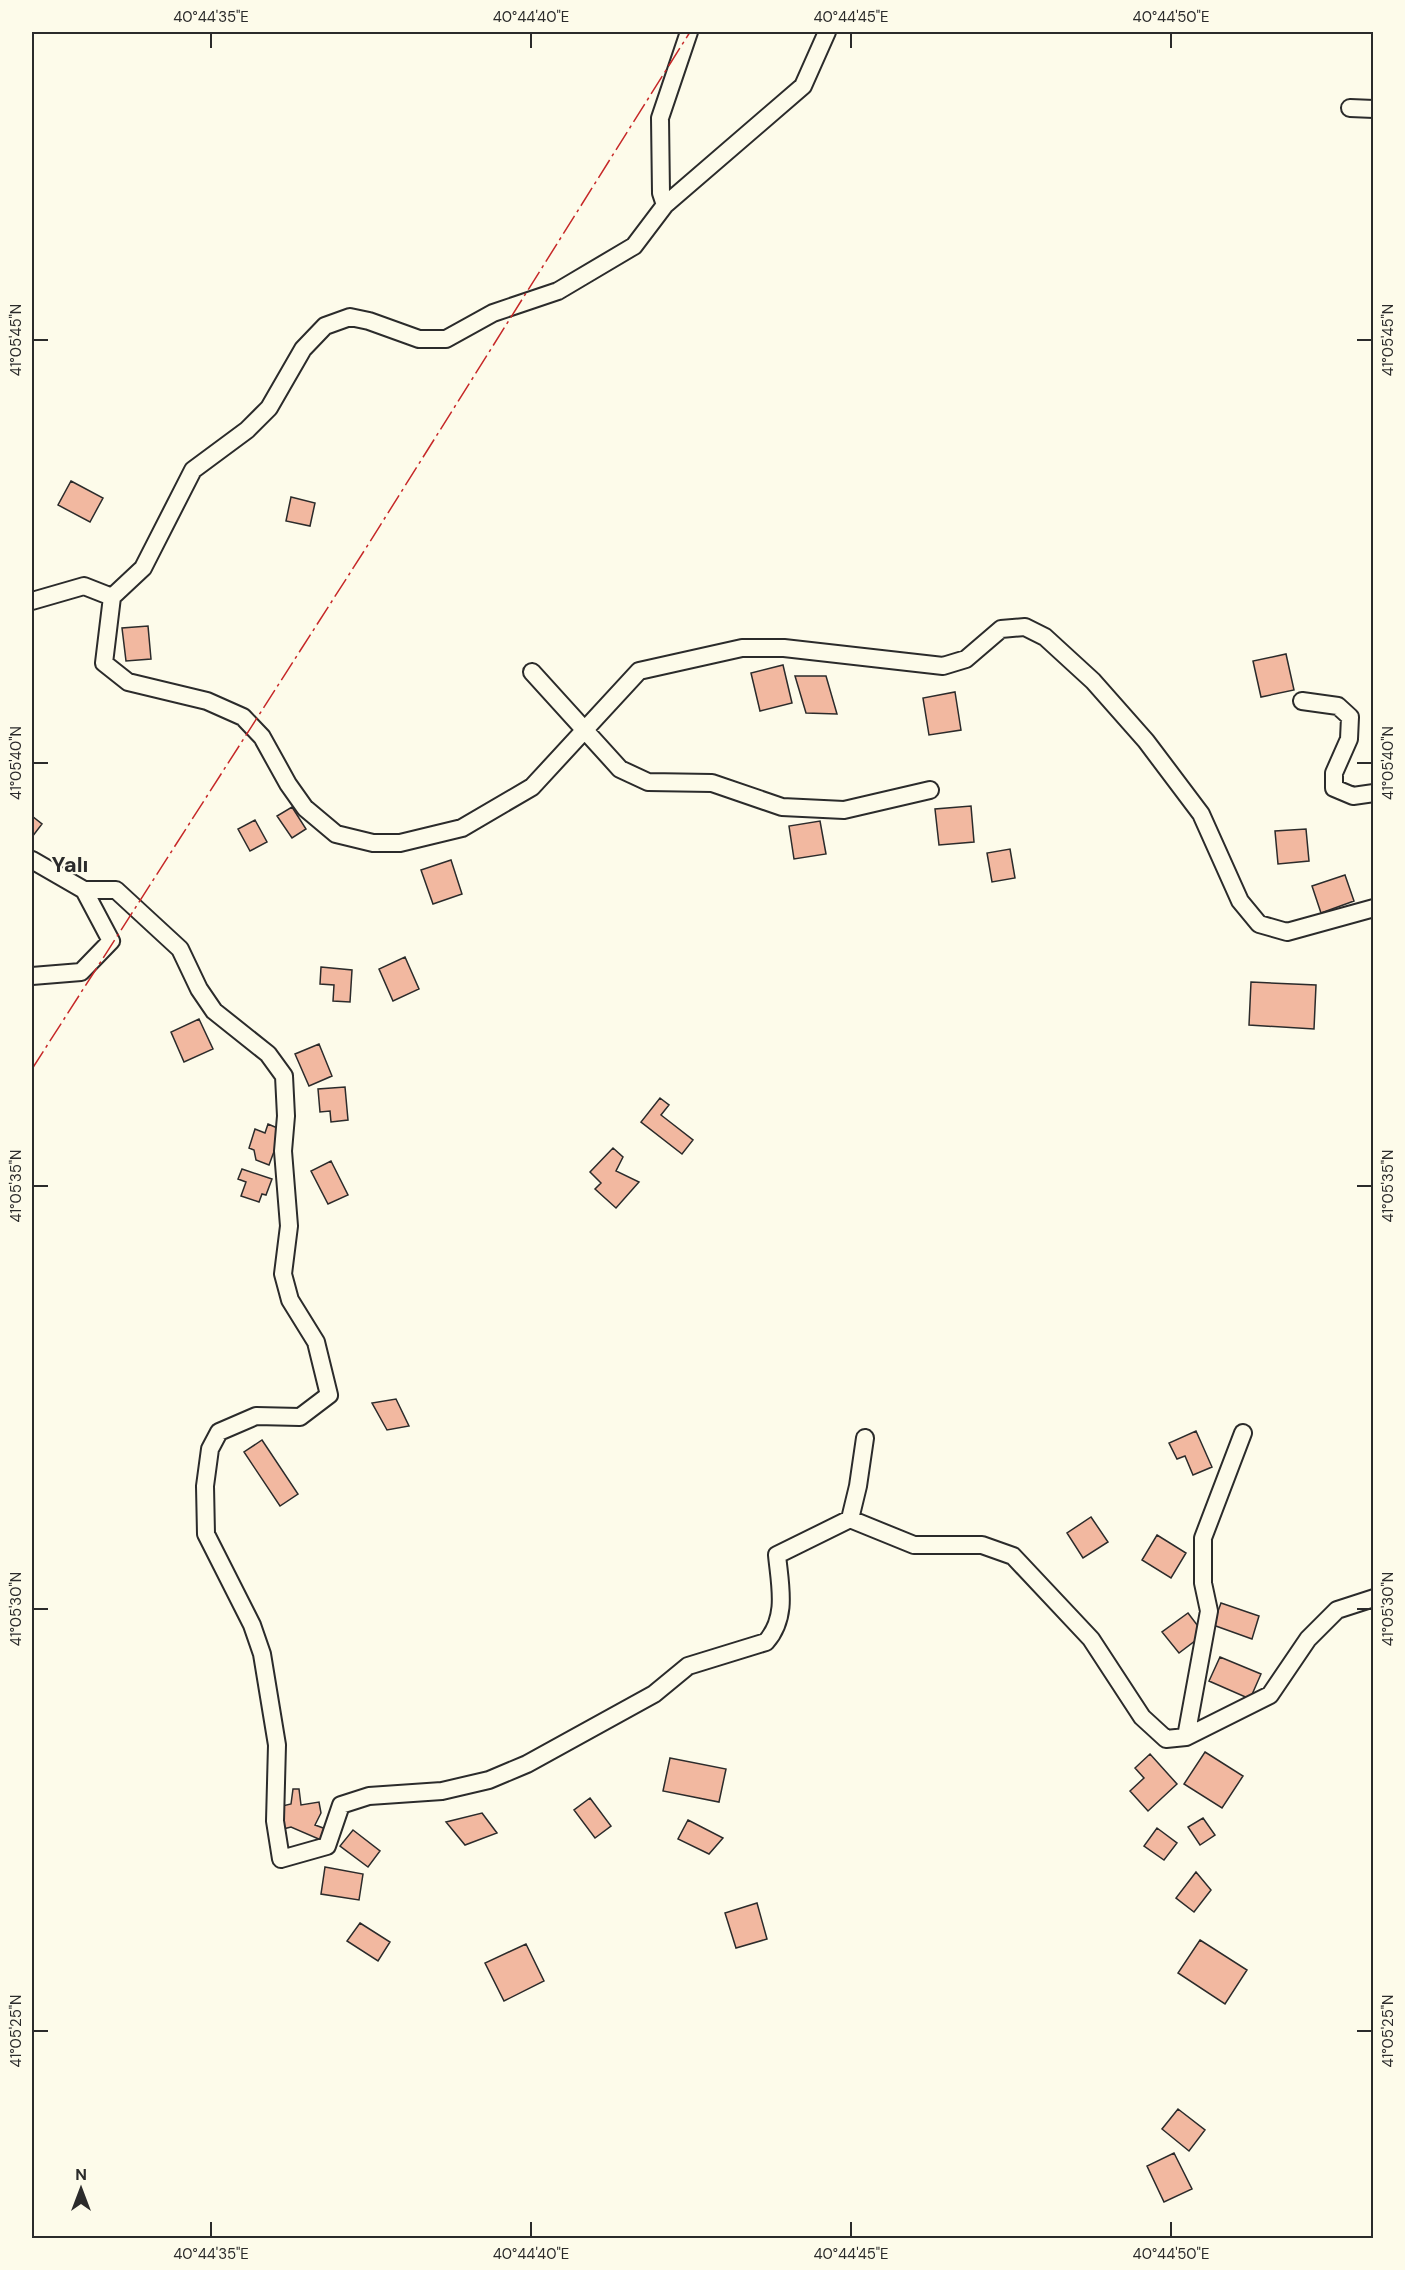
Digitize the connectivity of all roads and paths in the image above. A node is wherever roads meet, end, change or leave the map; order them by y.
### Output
1 (689, 32) edge
2 (827, 32) edge
3 (1350, 108) dead end
4 (1374, 109) edge
5 (665, 205) junction
6 (112, 597) junction
7 (32, 601) edge
8 (532, 672) dead end
9 (1302, 701) dead end
10 (584, 730) junction
11 (930, 790) dead end
12 (1374, 793) edge
13 (32, 860) edge
14 (84, 890) junction
15 (1374, 908) edge
16 (32, 976) edge
17 (1243, 1433) dead end
18 (865, 1438) dead end
19 (850, 1519) junction
20 (1374, 1598) edge
21 (1186, 1737) junction

1 - 5 street
2 - 5 street
3 - 4 street
5 - 6 street
6 - 7 street
6 - 10 street
8 - 10 street
9 - 12 street
10 - 11 street
10 - 15 street
13 - 14 street
14 - 16 street
14 - 19 street
17 - 21 street
18 - 19 street
19 - 21 street
20 - 21 street

